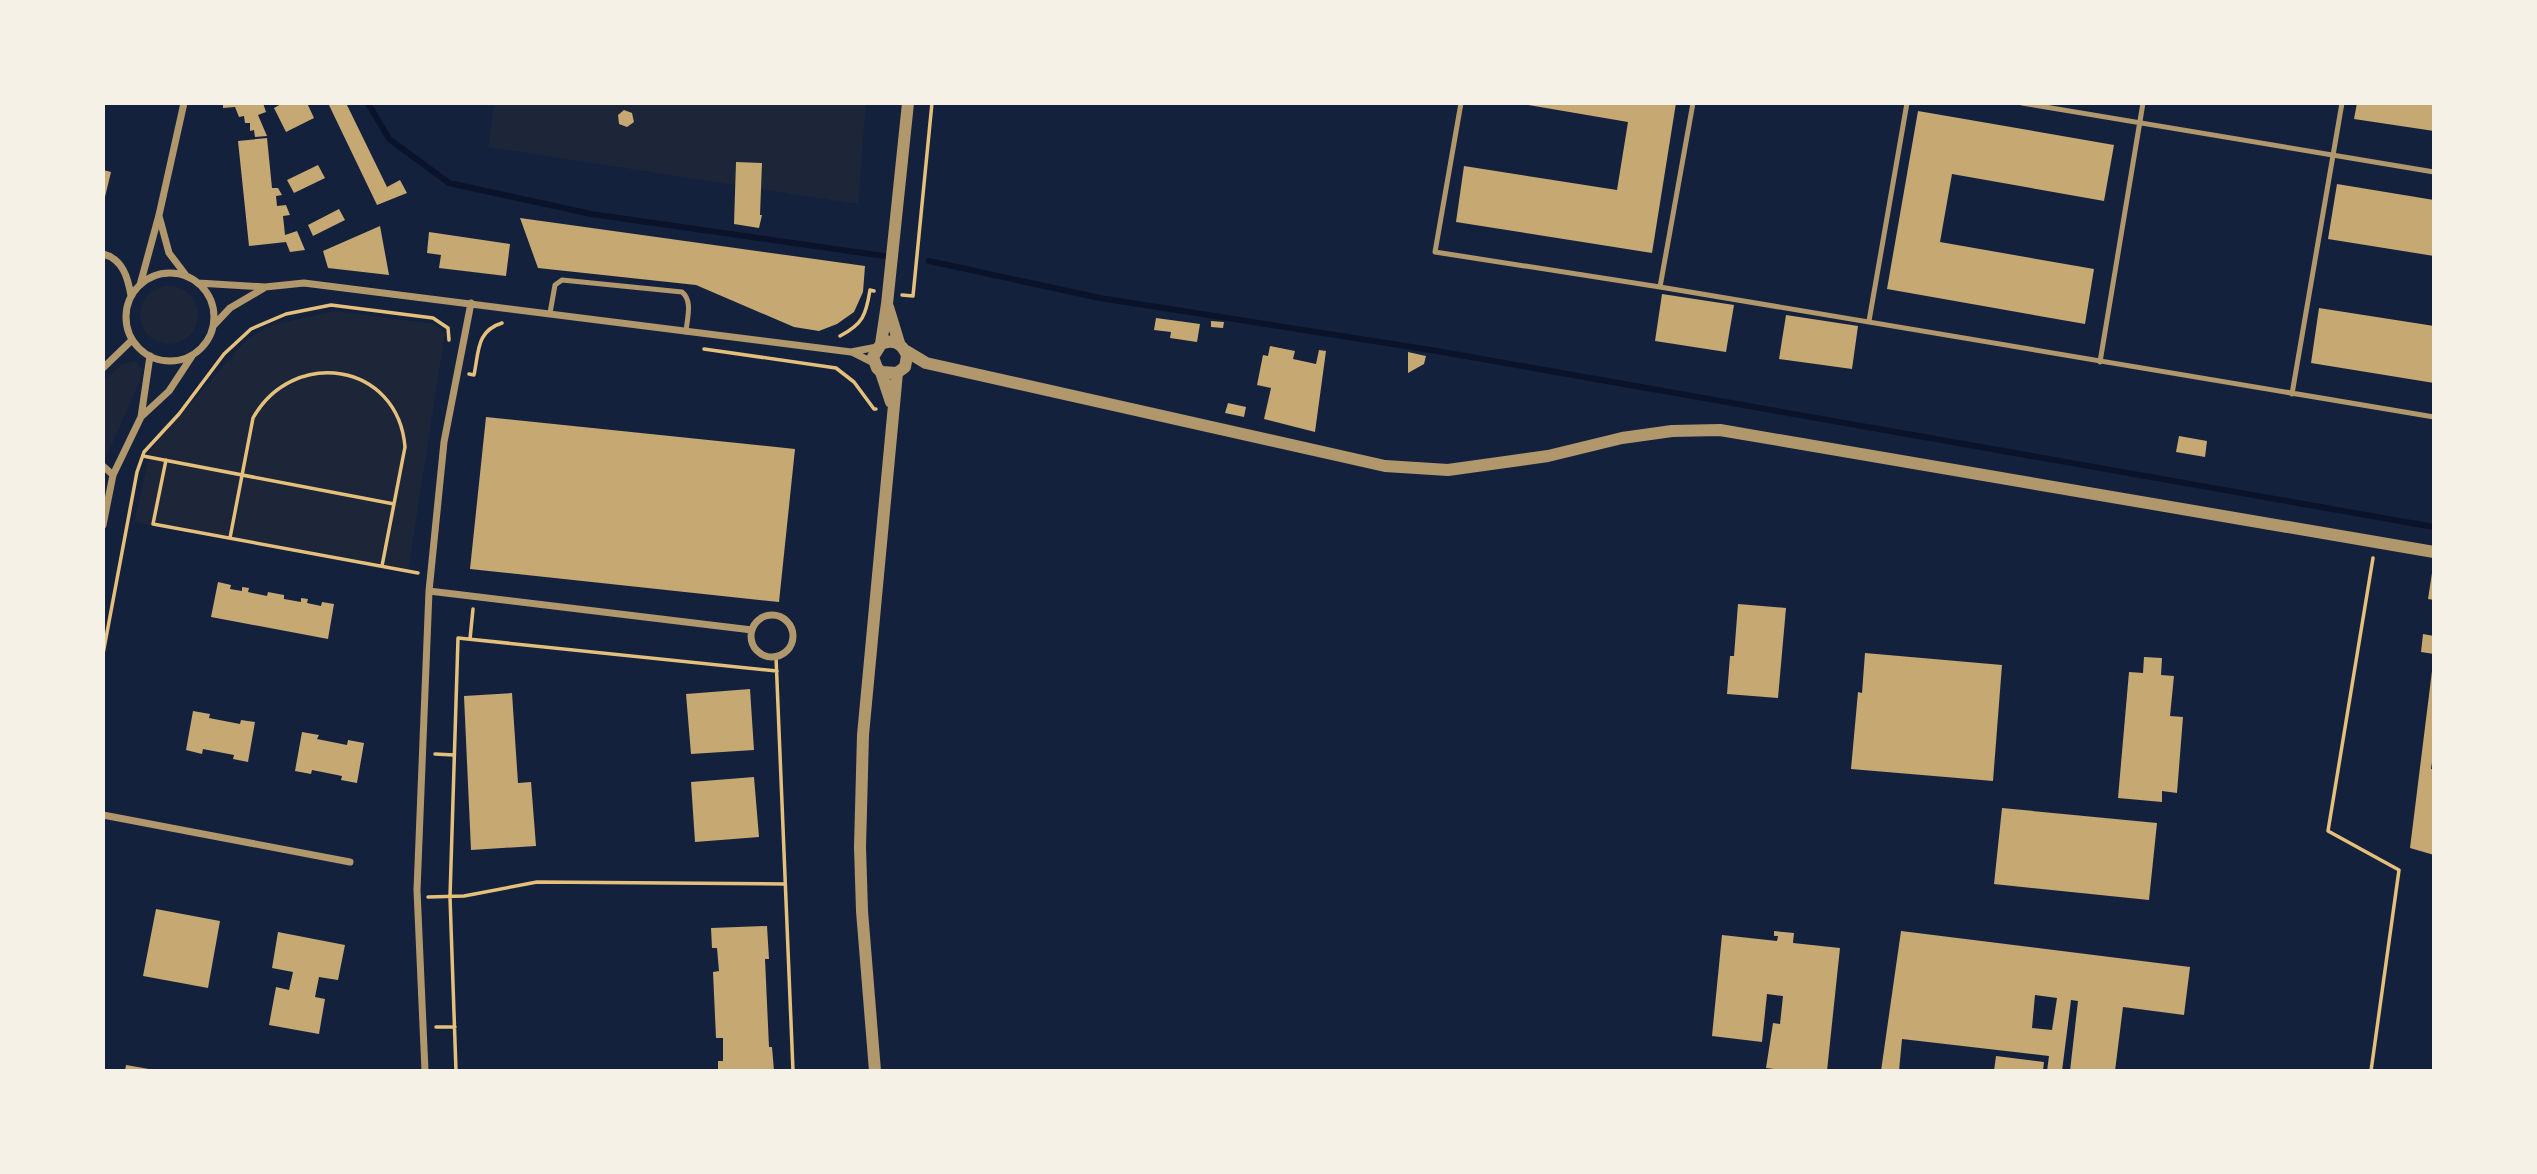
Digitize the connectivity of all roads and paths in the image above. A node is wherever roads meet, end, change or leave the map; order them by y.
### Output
1 (184, 103) edge
2 (908, 103) edge
3 (1461, 103) edge
4 (1693, 103) edge
5 (1907, 103) edge
6 (2022, 103) edge
7 (2143, 103) edge
8 (2342, 103) edge
9 (2140, 123) junction
10 (2334, 155) junction
11 (2434, 172) edge
12 (159, 215) junction
13 (103, 254) edge
14 (186, 275) junction
15 (198, 283) junction
16 (140, 285) junction
17 (265, 287) junction
18 (1660, 287) junction
19 (131, 296) junction
20 (471, 303) junction
21 (887, 304) junction
22 (550, 313) junction
23 (1869, 321) junction
24 (503, 323) dead end
25 (214, 325) junction
26 (686, 331) junction
27 (132, 340) junction
28 (450, 342) dead end
29 (879, 345) junction
30 (902, 347) junction
31 (697, 348) dead end
32 (851, 352) junction
33 (193, 355) junction
34 (150, 356) junction
35 (2100, 362) junction
36 (926, 363) junction
37 (103, 368) edge
38 (878, 368) junction
39 (901, 370) junction
40 (458, 373) junction
41 (2292, 394) junction
42 (893, 409) junction
43 (141, 416) junction
44 (2434, 417) edge
45 (143, 456) junction
46 (166, 460) junction
47 (103, 466) edge
48 (113, 475) junction
49 (242, 475) junction
50 (394, 503) junction
51 (103, 525) edge
52 (230, 538) junction
53 (2375, 542) junction
54 (2434, 552) edge
55 (382, 566) junction
56 (430, 576) junction
57 (429, 592) junction
58 (474, 597) junction
59 (752, 630) junction
60 (470, 639) junction
61 (103, 654) edge
62 (776, 657) junction
63 (777, 671) junction
64 (422, 754) junction
65 (454, 755) junction
66 (103, 816) edge
67 (350, 862) dead end
68 (785, 884) junction
69 (450, 897) junction
70 (418, 898) junction
71 (423, 1027) junction
72 (455, 1027) junction
73 (425, 1071) edge
74 (456, 1071) edge
75 (793, 1071) edge
76 (875, 1071) edge
77 (2371, 1071) edge

1 - 12 street
2 - 21 street
3 - 18 lane
4 - 18 lane
5 - 23 lane
6 - 9 lane
7 - 9 lane
8 - 10 lane
9 - 10 lane
9 - 35 lane
10 - 11 lane
10 - 41 lane
12 - 14 street
12 - 16 street
13 - 19 street
14 - 15 street
14 - 16 street
15 - 17 street
15 - 25 street
16 - 19 street
17 - 20 street
17 - 25 street
18 - 23 lane
19 - 27 street
20 - 22 street
20 - 40 street
21 - 29 street
21 - 30 street
22 - 26 street
22 - 26 lane
23 - 35 lane
24 - 40 path
25 - 33 street
26 - 32 street
27 - 34 street
27 - 37 street
28 - 45 path
29 - 30 street
29 - 32 street
29 - 38 street
30 - 36 street
30 - 39 street
31 - 42 path
32 - 38 street
33 - 34 street
33 - 43 street
34 - 43 street
35 - 41 lane
36 - 39 street
36 - 53 street
38 - 39 street
38 - 42 street
39 - 42 street
40 - 56 street
41 - 44 lane
42 - 76 street
43 - 48 street
45 - 46 path
45 - 61 path
46 - 49 path
46 - 52 path
47 - 48 street
48 - 51 street
49 - 50 path
49 - 50 path
49 - 52 path
50 - 55 path
52 - 55 path
53 - 54 street
53 - 77 path
55 - 56 path
56 - 57 street
57 - 58 street
57 - 64 street
58 - 59 street
58 - 60 path
59 - 62 street
59 - 62 street
60 - 63 path
60 - 65 path
62 - 63 path
63 - 68 path
64 - 65 path
64 - 70 street
65 - 69 path
66 - 67 street
68 - 69 path
68 - 75 path
69 - 70 path
69 - 72 path
70 - 71 street
71 - 72 path
71 - 73 street
72 - 74 path

